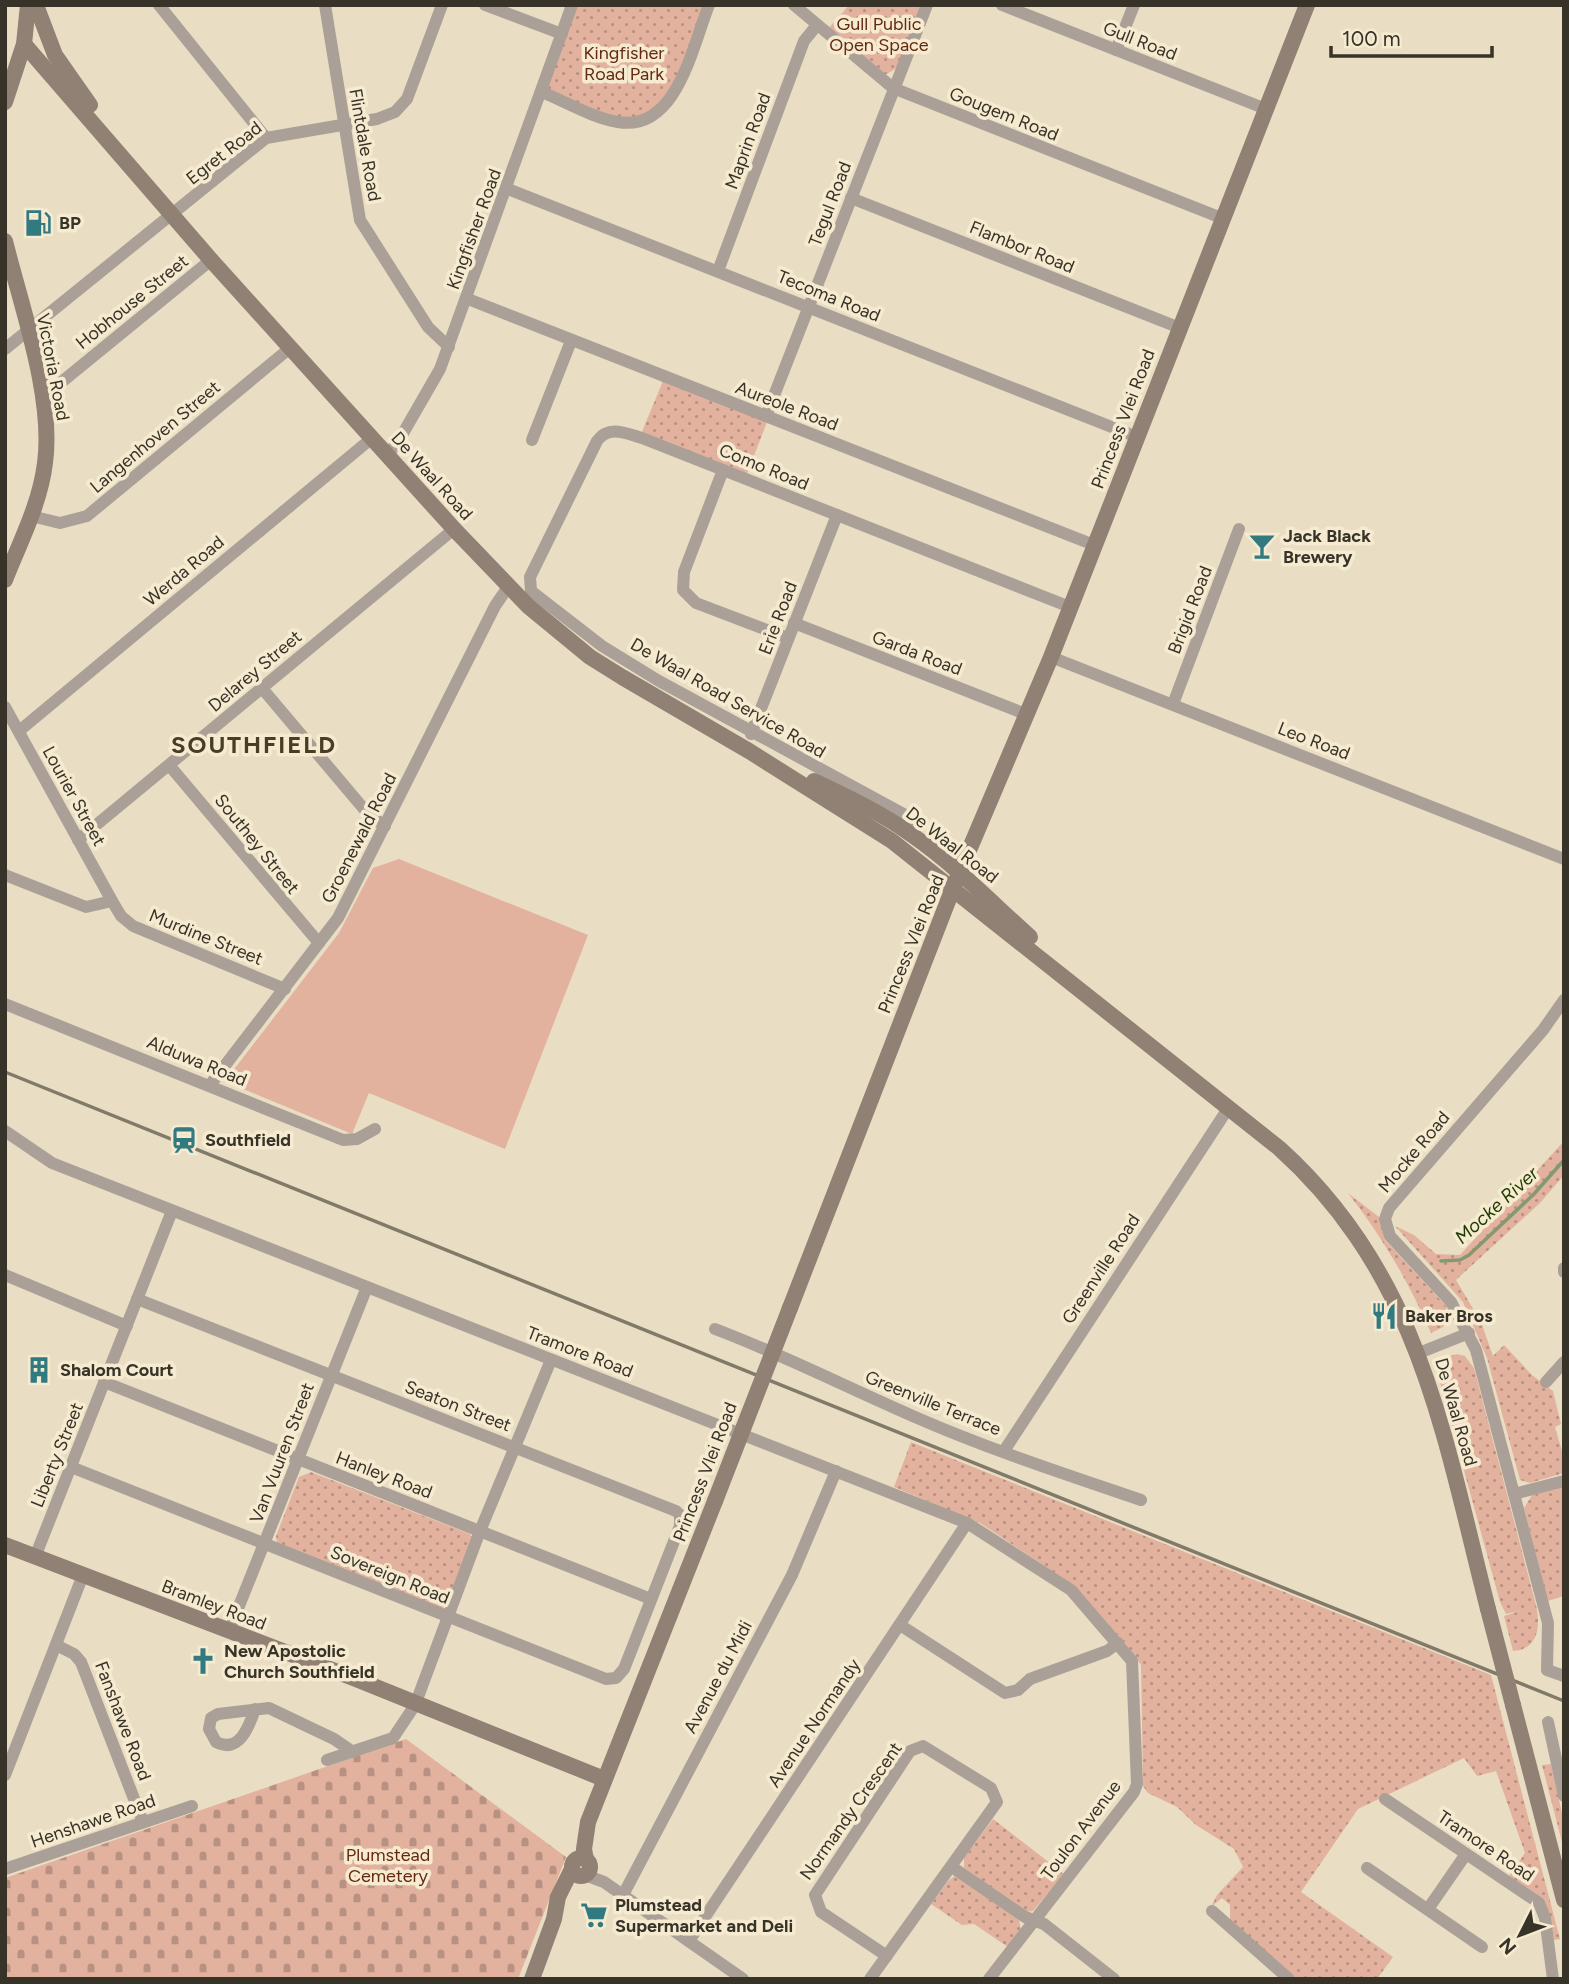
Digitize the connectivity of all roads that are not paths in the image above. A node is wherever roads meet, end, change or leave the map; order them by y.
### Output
1 (28, 5) edge
2 (36, 5) edge
3 (159, 5) edge
4 (325, 5) edge
5 (442, 5) edge
6 (485, 5) edge
7 (572, 5) edge
8 (709, 5) edge
9 (794, 5) edge
10 (927, 5) edge
11 (1134, 5) edge
12 (1307, 5) edge
13 (1006, 6) edge
14 (817, 25) junction
15 (562, 34) junction
16 (24, 44) junction
17 (52, 48) junction
18 (1116, 50) junction
19 (893, 88) junction
20 (542, 92) junction
21 (5, 102) edge
22 (1266, 109) junction
23 (342, 123) junction
24 (266, 138) junction
25 (136, 170) junction
26 (508, 189) junction
27 (851, 198) junction
28 (172, 212) junction
29 (1224, 219) junction
30 (5, 241) edge
31 (211, 260) junction
32 (718, 271) junction
33 (468, 299) junction
34 (808, 307) junction
35 (1180, 328) junction
36 (27, 332) junction
37 (571, 341) junction
38 (449, 346) junction
39 (290, 348) junction
40 (5, 349) edge
41 (43, 398) junction
42 (766, 416) junction
43 (1137, 437) junction
44 (372, 438) junction
45 (532, 440) dead end
46 (387, 455) junction
47 (723, 470) junction
48 (837, 515) junction
49 (31, 516) junction
50 (454, 529) junction
51 (1240, 529) dead end
52 (1094, 545) junction
53 (5, 580) edge
54 (508, 587) junction
55 (529, 587) joint
56 (1070, 607) junction
57 (794, 624) junction
58 (788, 638) junction
59 (1051, 657) junction
60 (261, 687) junction
61 (1173, 704) junction
62 (5, 707) edge
63 (1028, 715) junction
64 (19, 732) junction
65 (751, 734) junction
66 (749, 751) junction
67 (169, 765) junction
68 (920, 823) dead end
69 (385, 826) junction
70 (78, 840) junction
71 (1564, 859) edge
72 (960, 873) junction
73 (5, 875) edge
74 (953, 888) junction
75 (112, 901) junction
76 (319, 943) junction
77 (285, 989) junction
78 (1564, 1000) edge
79 (5, 1004) edge
80 (1105, 1008) junction
81 (210, 1085) junction
82 (1229, 1107) junction
83 (375, 1129) dead end
84 (5, 1131) edge
85 (172, 1211) junction
86 (5, 1275) edge
87 (367, 1287) junction
88 (137, 1299) junction
89 (127, 1326) junction
90 (715, 1329) dead end
91 (1469, 1333) junction
92 (1419, 1353) junction
93 (551, 1360) junction
94 (1564, 1362) edge
95 (331, 1375) junction
96 (104, 1382) junction
97 (1546, 1382) dead end
98 (515, 1447) junction
99 (1003, 1451) junction
100 (298, 1460) junction
101 (71, 1467) junction
102 (836, 1471) junction
103 (1564, 1481) edge
104 (1514, 1494) junction
105 (1141, 1500) dead end
106 (967, 1523) junction
107 (480, 1531) junction
108 (265, 1544) junction
109 (5, 1545) edge
110 (35, 1557) junction
111 (83, 1575) junction
112 (651, 1599) junction
113 (449, 1617) junction
114 (900, 1625) junction
115 (229, 1631) junction
116 (1118, 1643) junction
117 (56, 1645) junction
118 (1564, 1676) edge
119 (415, 1705) junction
120 (255, 1709) dead end
121 (1548, 1722) dead end
122 (353, 1752) junction
123 (327, 1760) dead end
124 (5, 1775) edge
125 (604, 1779) junction
126 (1564, 1795) edge
127 (1385, 1799) dead end
128 (192, 1806) dead end
129 (143, 1822) junction
130 (1466, 1854) junction
131 (952, 1867) junction
132 (582, 1868) junction
133 (1367, 1868) dead end
134 (5, 1869) edge
135 (623, 1895) junction
136 (1564, 1900) edge
137 (1428, 1909) junction
138 (1212, 1911) dead end
139 (1034, 1921) junction
140 (689, 1941) junction
141 (1482, 1947) dead end
142 (887, 1956) junction
143 (532, 1979) edge
144 (743, 1979) edge
145 (870, 1979) edge
146 (989, 1979) edge
147 (1114, 1979) edge
148 (1289, 1979) edge
149 (1553, 1979) edge

1 - 16 main road
2 - 17 main road, De Waal Road
3 - 24 street
4 - 23 street, Flintdale Road
5 - 23 street, Egret Road
6 - 15 street
7 - 15 street, Kingfisher Road
8 - 20 street
9 - 14 street, Gougem Road
10 - 19 street, Tegul Road
11 - 18 street
12 - 22 main road, Princess Vlei Road
13 - 18 street, Gull Road
14 - 19 street, Gougem Road
14 - 32 street, Maprin Road
15 - 20 street, Kingfisher Road
16 - 17 main road
16 - 21 main road
16 - 25 main road, De Waal Road
17 - 25 main road, De Waal Road
18 - 22 street, Gull Road
19 - 27 street, Tegul Road
19 - 29 street, Gougem Road
20 - 26 street, Kingfisher Road
22 - 29 main road, Princess Vlei Road
23 - 24 street, Egret Road
23 - 38 street, Flintdale Road
24 - 28 street, Egret Road
25 - 28 main road, De Waal Road
26 - 32 street, Tecoma Road
26 - 33 street, Kingfisher Road
27 - 34 street, Tegul Road
27 - 35 street, Flambor Road
28 - 31 main road, De Waal Road
28 - 36 street, Egret Road
29 - 35 main road, Princess Vlei Road
30 - 36 main road, Victoria Road
31 - 39 main road, De Waal Road
31 - 41 street, Hobhouse Street
32 - 34 street, Tecoma Road
33 - 37 street, Aureole Road
33 - 38 street, Kingfisher Road
34 - 42 street, Tegul Road
34 - 43 street, Tecoma Road
35 - 43 main road, Princess Vlei Road
36 - 40 street, Egret Road
36 - 41 main road, Victoria Road
37 - 42 street, Aureole Road
37 - 45 street
38 - 46 street, Kingfisher Road
39 - 44 main road, De Waal Road
39 - 49 street, Langenhoven Street
41 - 49 main road, Victoria Road
42 - 52 street, Aureole Road
43 - 52 main road, Princess Vlei Road
44 - 46 main road, De Waal Road
44 - 64 street, Werda Road
46 - 50 main road, De Waal Road
47 - 48 street, Como Road
47 - 55 street, Como Road
47 - 58 street
48 - 56 street, Como Road
48 - 57 street, Erie Road
49 - 53 main road, Victoria Road
50 - 54 main road, De Waal Road
50 - 60 street, Delarey Street
51 - 61 street, Brigid Road
52 - 56 main road, Princess Vlei Road
54 - 66 main road, De Waal Road
54 - 69 street, Groenewald Road
55 - 65 street, De Waal Road Service Road
56 - 59 main road, Princess Vlei Road
57 - 58 street, Erie Road
57 - 63 street, Garda Road
58 - 65 street, Erie Road
59 - 61 street, Leo Road
59 - 63 main road, Princess Vlei Road
60 - 67 street, Delarey Street
60 - 69 street
61 - 71 street, Leo Road
62 - 64 street, Lourier Street
63 - 72 main road, Princess Vlei Road
64 - 70 street, Lourier Street
65 - 68 street, De Waal Road Service Road
66 - 72 main road, De Waal Road
66 - 74 main road, De Waal Road
67 - 70 street, Delarey Street
67 - 76 street, Southey Street
69 - 76 street, Groenewald Road
70 - 75 street, Lourier Street
72 - 74 main road, Princess Vlei Road
72 - 80 main road, De Waal Road
73 - 75 street
74 - 80 main road, De Waal Road
74 - 125 main road, Princess Vlei Road, bridge
75 - 77 street, Murdine Street
76 - 77 street, Groenewald Road
77 - 81 street, Groenewald Road
78 - 91 street, Mocke Road
79 - 81 street, Alduwa Road
80 - 82 main road, De Waal Road
81 - 83 street, Alduwa Road
82 - 92 main road, De Waal Road
82 - 99 street, Greenville Road
84 - 85 street, Tramore Road
85 - 87 street, Tramore Road
85 - 88 street, Liberty Street
86 - 89 street
87 - 93 street, Tramore Road
87 - 95 street, Van Vuuren Street
88 - 89 street, Liberty Street
88 - 95 street, Seaton Street
89 - 96 street, Liberty Street
90 - 99 street, Greenville Terrace
91 - 92 street
91 - 104 street, Mocke Road
92 - 136 main road, De Waal Road, bridge
93 - 98 street
93 - 102 street, Tramore Road
94 - 97 street
95 - 98 street, Seaton Street
95 - 100 street, Van Vuuren Street
96 - 100 street, Hanley Road
96 - 101 street, Liberty Street
98 - 107 street
98 - 112 street, Seaton Street
99 - 105 street, Greenville Terrace
100 - 107 street, Hanley Road
100 - 108 street, Van Vuuren Street
101 - 108 street, Sovereign Road
101 - 110 street, Liberty Street
102 - 106 street, Tramore Road
102 - 135 street, Avenue du Midi
103 - 104 street
104 - 118 street, Mocke Road
106 - 114 street, Avenue Normandy
106 - 116 street, Tramore Road
107 - 112 street, Hanley Road
107 - 113 street
108 - 113 street, Sovereign Road
108 - 115 street, Van Vuuren Street
109 - 110 main road, Bramley Road
110 - 111 main road, Bramley Road
111 - 115 main road, Bramley Road
111 - 117 street
112 - 113 street, Sovereign Road
113 - 119 street
114 - 116 street
114 - 140 street, Avenue Normandy
115 - 119 main road, Bramley Road
116 - 139 street, Toulon Avenue
117 - 124 street
117 - 129 street, Fanshawe Road
119 - 122 street
119 - 125 main road, Bramley Road
120 - 122 street
121 - 126 street
122 - 123 street
125 - 132 main road, Princess Vlei Road
127 - 130 street, Tramore Road
128 - 129 street, Henshawe Road
129 - 134 street, Henshawe Road
130 - 137 street
130 - 149 street, Tramore Road
131 - 139 street
131 - 142 street, Normandy Crescent
131 - 142 street, Normandy Crescent
132 - 135 street
132 - 143 main road, Princess Vlei Road
133 - 137 street
135 - 140 street
137 - 141 street
138 - 148 street
139 - 146 street, Toulon Avenue
139 - 147 street
140 - 144 street
142 - 145 street, Normandy Crescent

